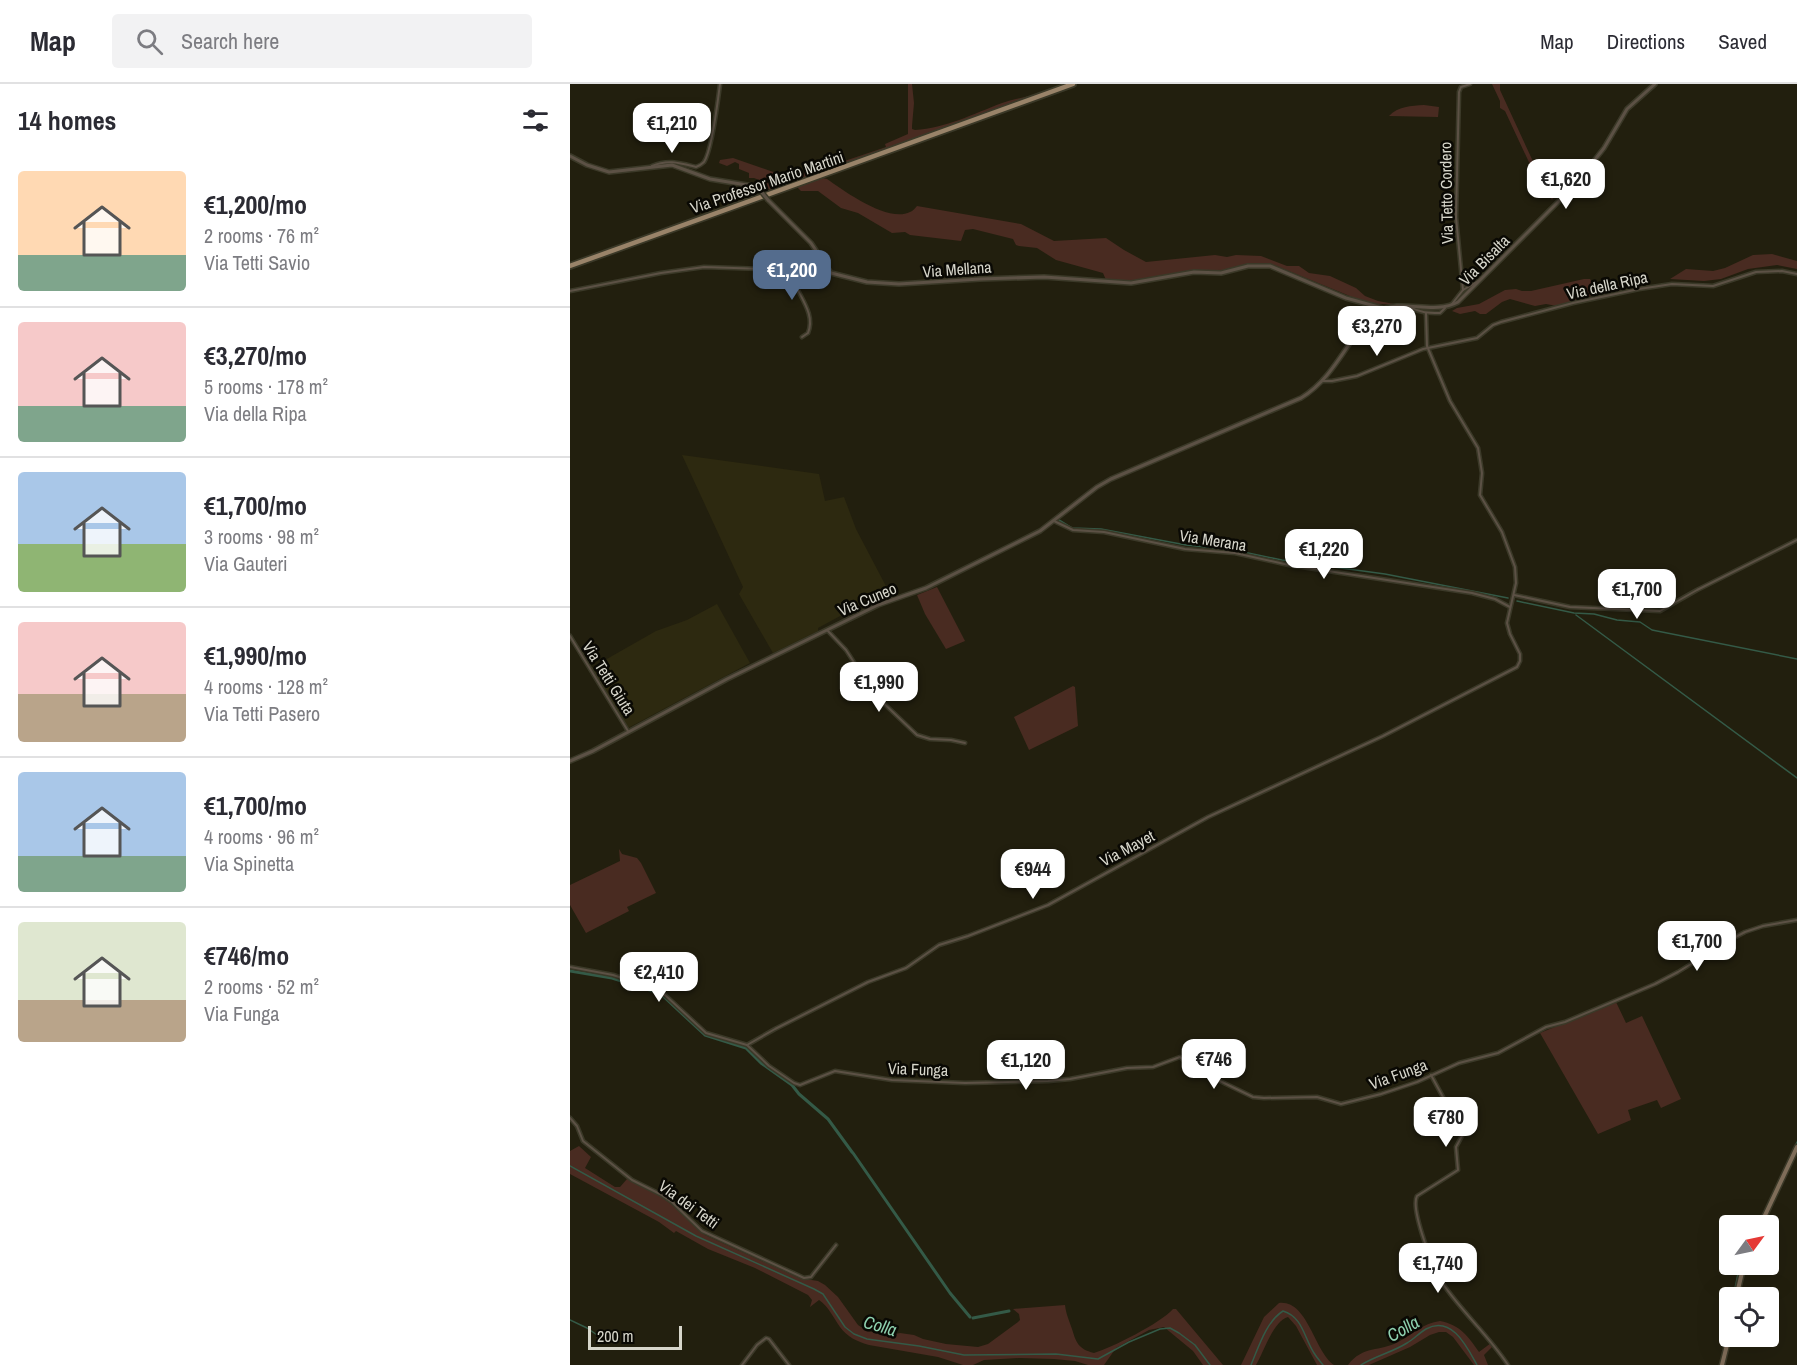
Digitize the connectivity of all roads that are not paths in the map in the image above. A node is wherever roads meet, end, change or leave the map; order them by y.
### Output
1 (720, 84) edge
2 (1073, 84) edge
3 (1470, 84) edge
4 (1655, 84) edge
5 (1059, 87) edge
6 (570, 156) edge
7 (648, 168) junction
8 (570, 266) edge
9 (790, 270) junction
10 (831, 273) junction
11 (1797, 274) edge
12 (1480, 280) junction
13 (1463, 290) junction
14 (570, 291) edge
15 (1451, 305) junction
16 (1410, 307) junction
17 (1445, 308) junction
18 (1384, 309) junction
19 (1426, 313) junction
20 (802, 337) dead end
21 (1428, 348) junction
22 (1323, 381) junction
23 (1054, 521) junction
24 (1797, 540) edge
25 (1514, 595) junction
26 (1510, 607) junction
27 (827, 630) junction
28 (570, 636) edge
29 (628, 732) junction
30 (965, 743) dead end
31 (570, 761) edge
32 (1797, 920) edge
33 (570, 967) edge
34 (747, 1045) junction
35 (1431, 1075) junction
36 (570, 1118) edge
37 (1797, 1147) edge
38 (1765, 1215) edge
39 (836, 1245) dead end
40 (1727, 1347) edge
41 (742, 1365) edge
42 (789, 1365) edge
43 (1508, 1365) edge
44 (1722, 1365) edge

1 - 7 street
2 - 5 main road, Via Professor Mario Martini
3 - 13 street, Via Tetto Cordero
4 - 12 street, Via Bisalta
5 - 8 main road, Via Professor Mario Martini
6 - 7 street
7 - 10 street, bridge
9 - 10 street
9 - 14 street
9 - 20 street
10 - 18 street, Via Mellana
11 - 21 street, Via della Ripa
12 - 13 street
12 - 15 street, Via Bisalta
13 - 15 street
15 - 17 street, Via Bisalta
16 - 17 street, Via Bisalta
16 - 18 street, Via Bisalta
16 - 19 street
17 - 19 street
18 - 22 street
19 - 21 street
21 - 22 street, Via della Ripa
21 - 25 street
22 - 23 street, Via Cuneo
23 - 26 street, Via Merana
23 - 27 street, Via Cuneo
24 - 25 street
25 - 26 street
26 - 34 street, Via Mayet
27 - 29 street, Via Cuneo
27 - 30 street
28 - 29 street, Via Tetti Giuta
29 - 31 street, Via Cuneo
32 - 35 street, Via Funga
33 - 34 street, Via Funga
34 - 35 street, Via Funga
35 - 43 street
36 - 39 street, Via dei Tetti
37 - 38 main road
40 - 44 main road
41 - 42 street

